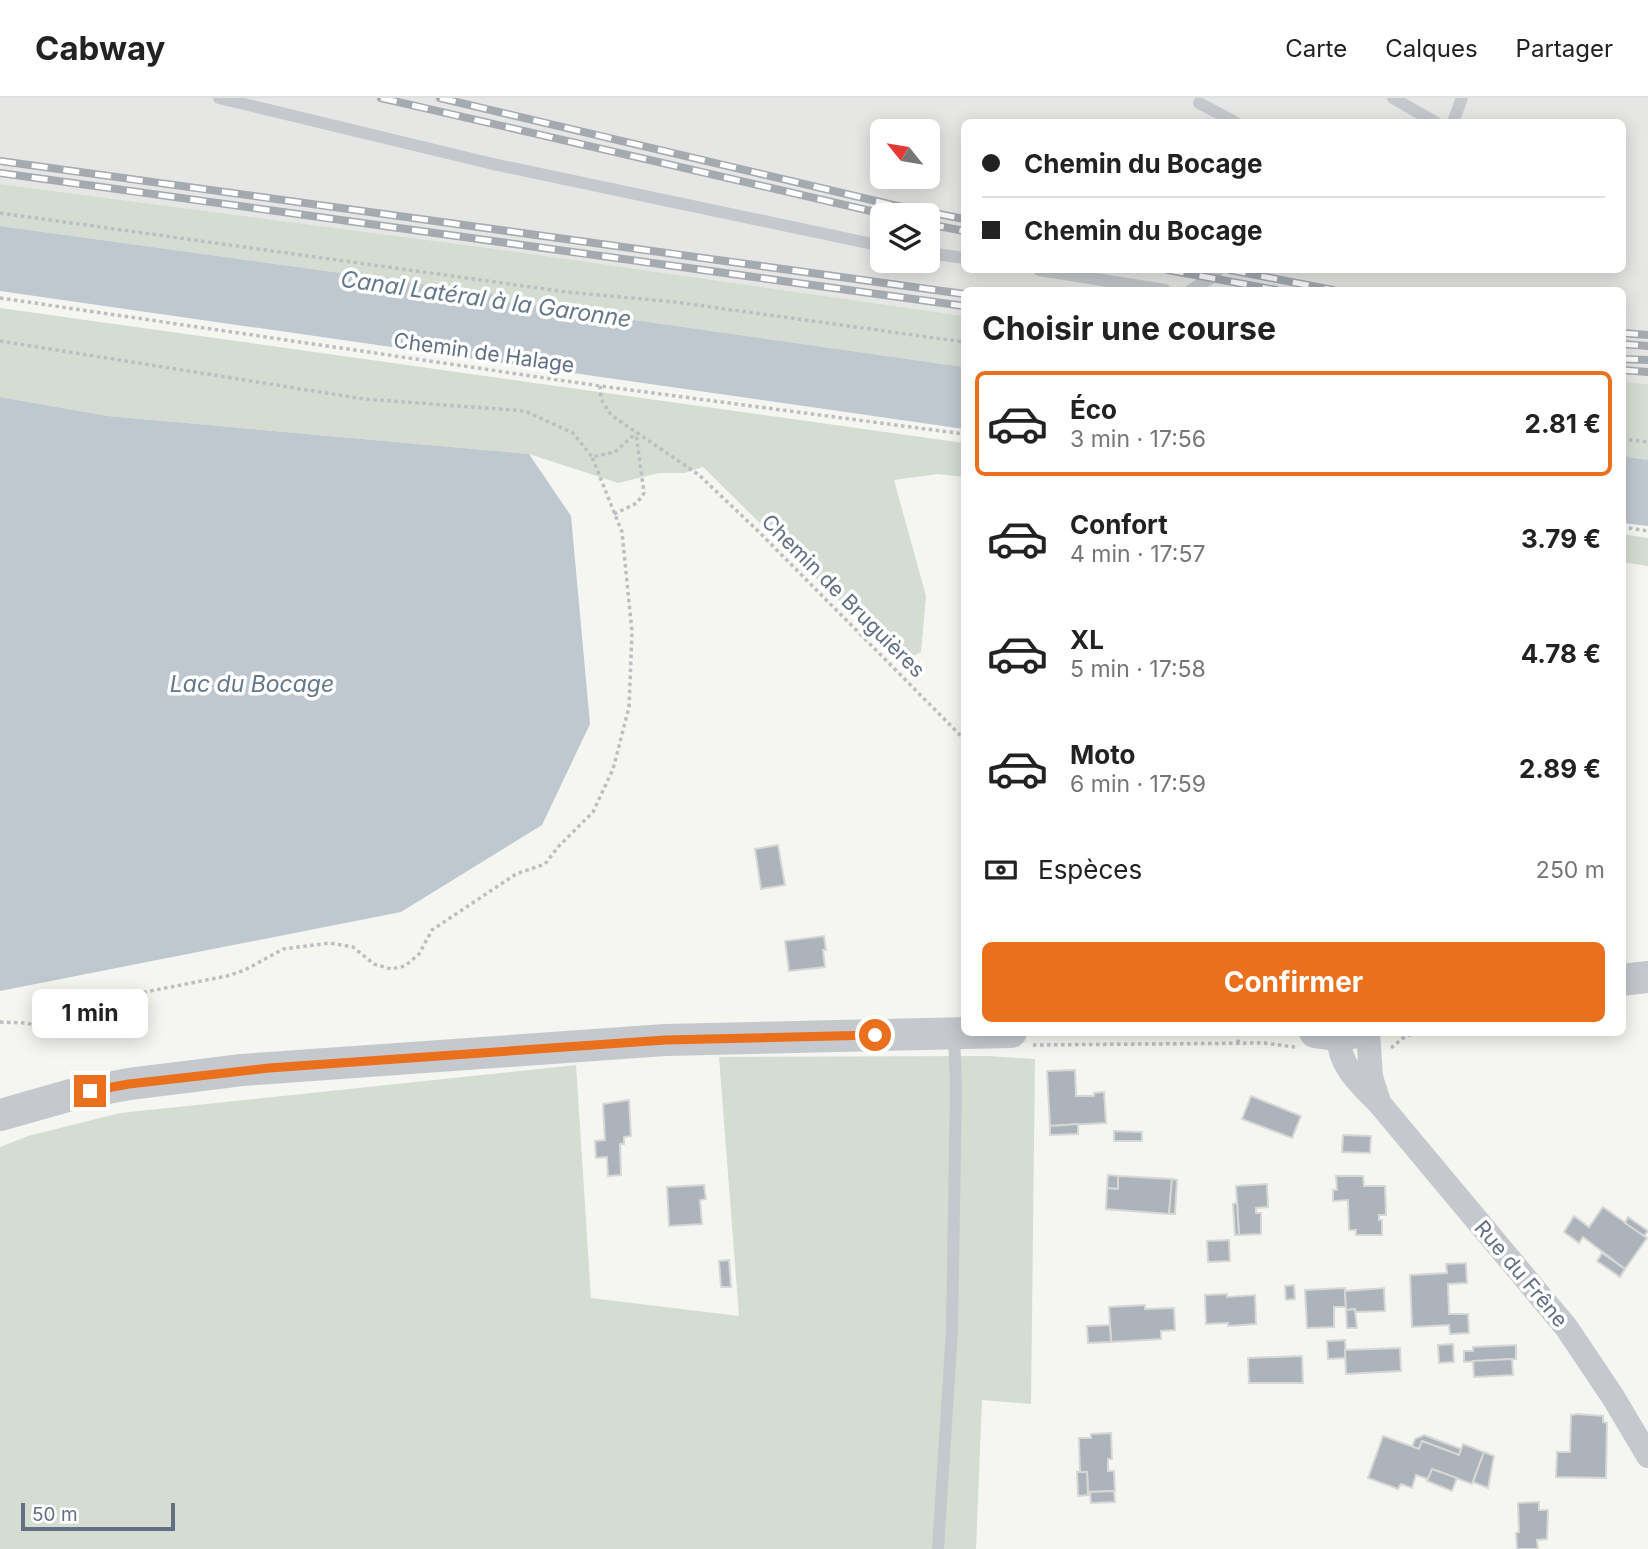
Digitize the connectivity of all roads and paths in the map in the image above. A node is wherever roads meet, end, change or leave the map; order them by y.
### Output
1 (219, 98) edge
2 (1393, 98) edge
3 (1462, 98) edge
4 (1199, 103) dead end
5 (1228, 119) edge
6 (1430, 119) edge
7 (1454, 119) edge
8 (0, 213) edge
9 (870, 243) edge
10 (940, 255) edge
11 (961, 258) edge
12 (1059, 273) edge
13 (1215, 273) edge
14 (1146, 287) edge
15 (1196, 287) edge
16 (0, 298) edge
17 (0, 341) edge
18 (961, 342) edge
19 (600, 386) junction
20 (636, 433) junction
21 (961, 434) edge
22 (1626, 439) edge
23 (1648, 442) edge
24 (592, 457) junction
25 (614, 514) junction
26 (1626, 528) edge
27 (1648, 531) edge
28 (961, 736) edge
29 (1648, 977) edge
30 (1626, 980) edge
31 (0, 1022) edge
32 (953, 1034) junction
33 (961, 1034) edge
34 (1239, 1036) edge
35 (1346, 1036) edge
36 (1238, 1043) dead end
37 (0, 1115) edge
38 (1648, 1456) edge
39 (939, 1549) edge

1 - 9 lane
2 - 6 lane
3 - 7 lane
4 - 5 lane
8 - 18 path
10 - 11 lane
12 - 14 lane
13 - 15 lane
16 - 19 path, Chemin de Halage
17 - 24 path
19 - 20 path, Chemin de Bruguières
19 - 21 path, Chemin de Halage
20 - 24 path
20 - 25 path
20 - 28 path, Chemin de Bruguières
22 - 23 path
24 - 25 path
25 - 31 path
26 - 27 path
29 - 30 street
32 - 33 street
32 - 37 street
32 - 39 lane
34 - 36 path
35 - 38 street, Rue du Frêne

